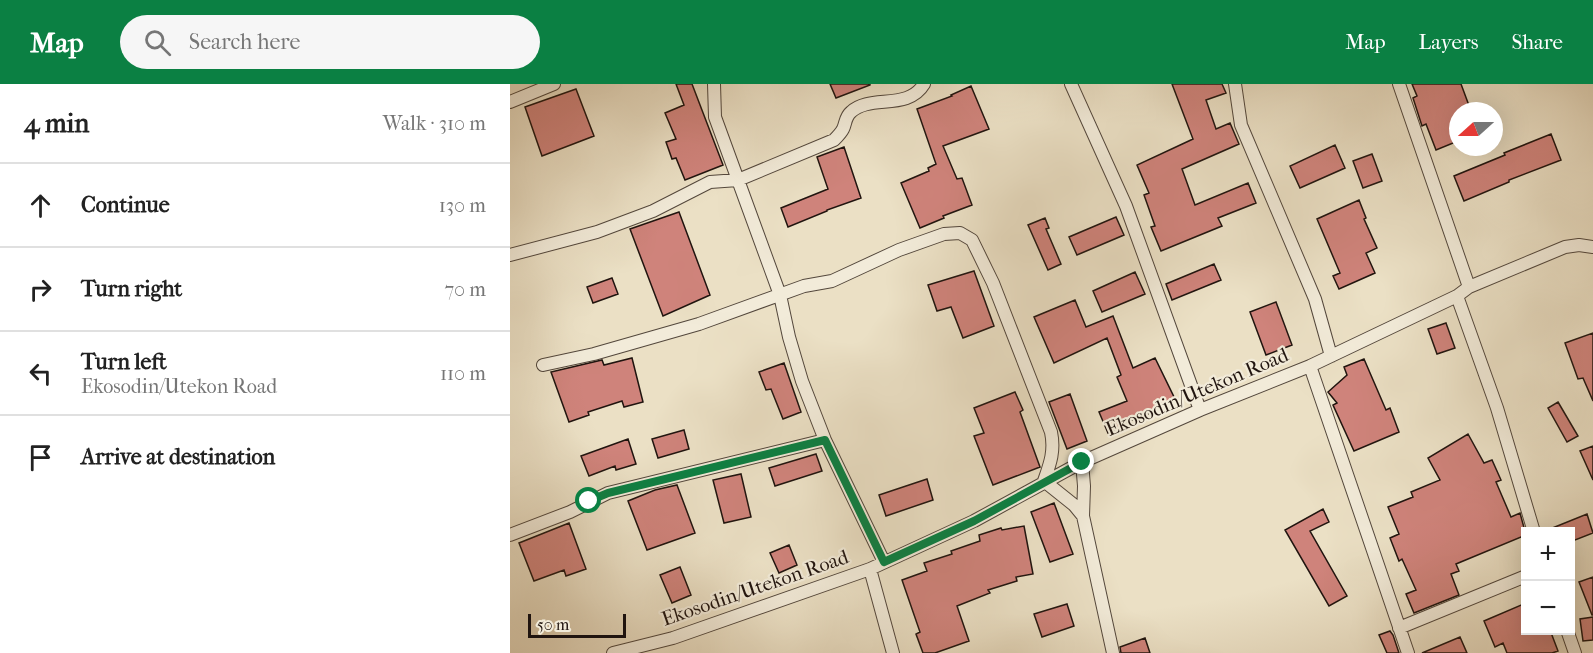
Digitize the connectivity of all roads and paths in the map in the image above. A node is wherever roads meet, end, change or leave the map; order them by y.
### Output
1 (554, 84) edge
2 (714, 84) edge
3 (924, 84) edge
4 (1071, 84) edge
5 (1235, 84) edge
6 (1399, 84) edge
7 (510, 102) edge
8 (738, 180) junction
9 (1593, 247) edge
10 (510, 255) edge
11 (1469, 287) junction
12 (780, 295) junction
13 (1457, 296) junction
14 (1331, 356) junction
15 (543, 365) dead end
16 (1310, 366) junction
17 (1200, 410) junction
18 (825, 440) junction
19 (1082, 462) junction
20 (1044, 482) junction
21 (1083, 516) junction
22 (1533, 527) edge
23 (510, 535) edge
24 (884, 562) junction
25 (870, 569) junction
26 (1521, 578) edge
27 (1399, 628) junction
28 (1569, 635) edge
29 (613, 653) edge
30 (893, 653) edge
31 (1113, 653) edge
32 (1408, 653) edge
33 (1575, 653) edge

1 - 7 street
2 - 8 street
3 - 8 street
4 - 17 street
5 - 14 street
6 - 11 street
8 - 10 street
8 - 12 street
9 - 11 street, Ekosodin/Utekon Road
11 - 13 street, Ekosodin/Utekon Road
12 - 15 street
12 - 18 street
12 - 20 street
13 - 14 street, Ekosodin/Utekon Road
13 - 22 street
14 - 16 street, Ekosodin/Utekon Road
16 - 17 street, Ekosodin/Utekon Road
16 - 27 street
17 - 19 street, Ekosodin/Utekon Road
18 - 23 street
18 - 24 street
19 - 20 street, Ekosodin/Utekon Road
19 - 21 street
20 - 21 street
20 - 24 street, Ekosodin/Utekon Road
21 - 31 street
24 - 25 street, Ekosodin/Utekon Road
25 - 29 street, Ekosodin/Utekon Road
25 - 30 street
26 - 27 street
27 - 32 street
28 - 33 street

